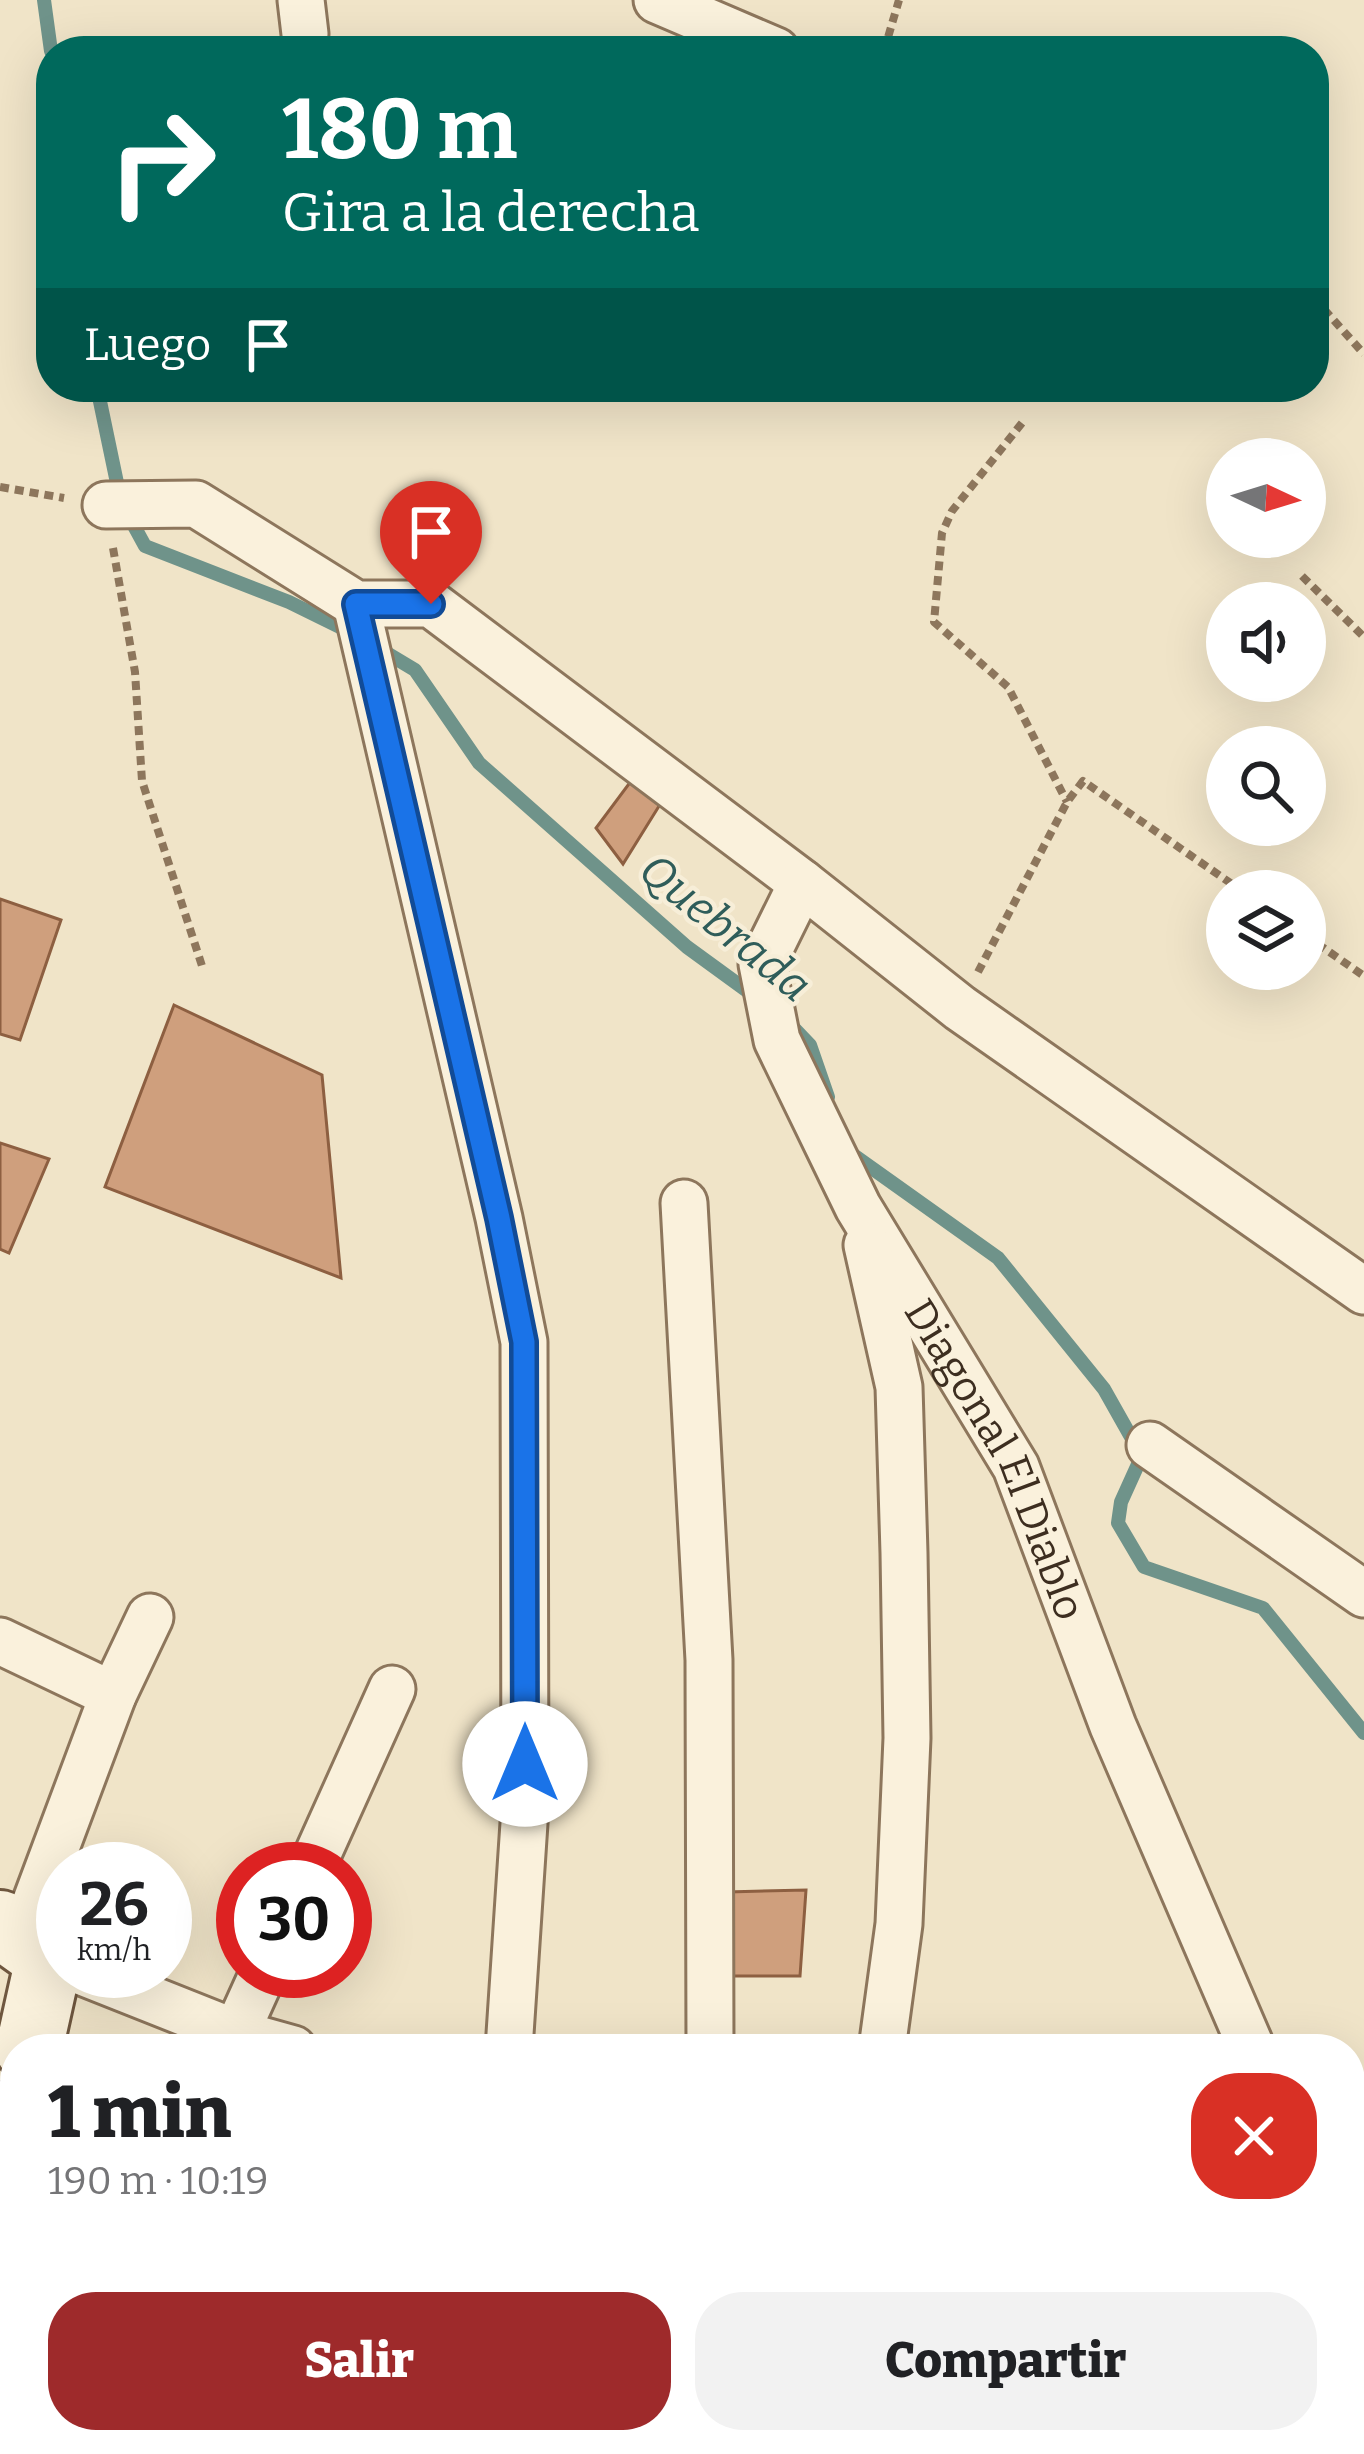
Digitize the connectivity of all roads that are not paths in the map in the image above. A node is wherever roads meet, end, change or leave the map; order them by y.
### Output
1 (657, 0) edge
2 (741, 36) edge
3 (123, 504) road end
4 (363, 632) junction
5 (802, 883) junction
6 (684, 1203) dead end
7 (858, 1208) junction
8 (1364, 1291) edge
9 (1150, 1445) dead end
10 (1364, 1594) edge
11 (150, 1617) dead end
12 (0, 1641) edge
13 (392, 1689) dead end
14 (113, 1695) junction
15 (73, 1842) edge
16 (322, 1842) edge
17 (36, 1998) edge
18 (153, 1998) edge
19 (252, 1998) edge
20 (236, 2033) junction
21 (31, 2034) edge
22 (240, 2034) edge
23 (510, 2034) edge
24 (710, 2034) edge
25 (884, 2034) edge
26 (1246, 2034) edge

1 - 2 street
3 - 4 street
4 - 5 street
4 - 23 street
5 - 7 street, Diagonal El Diablo
5 - 8 street
6 - 24 street
7 - 25 street
7 - 26 street, Diagonal El Diablo
9 - 10 street
11 - 14 street
12 - 14 street
13 - 16 street
14 - 15 street
17 - 21 street
18 - 20 street
19 - 20 street
20 - 22 street

